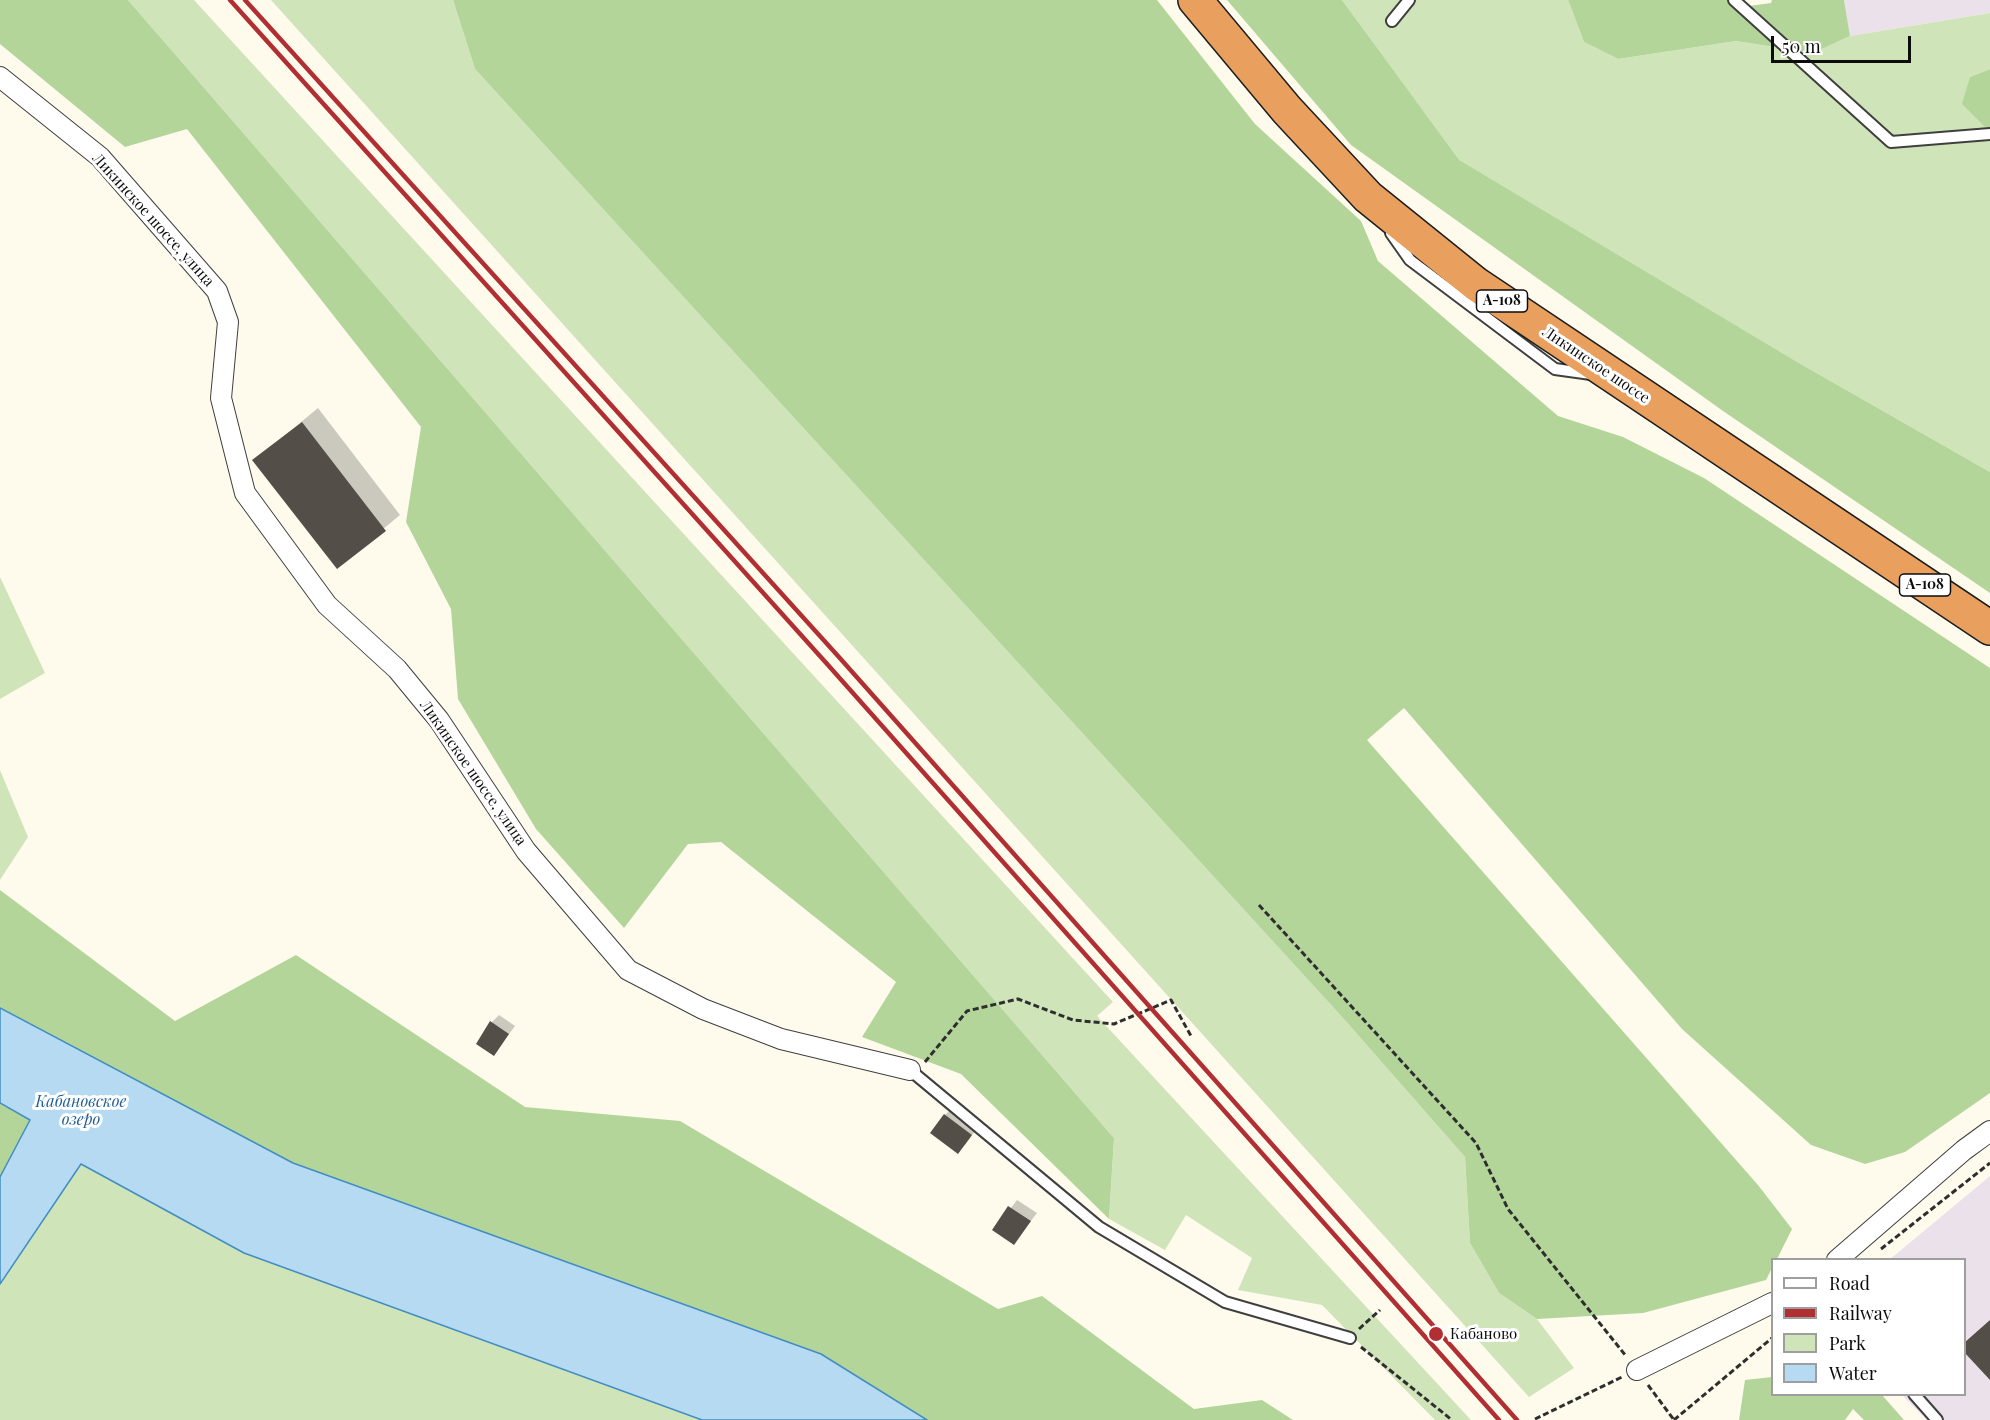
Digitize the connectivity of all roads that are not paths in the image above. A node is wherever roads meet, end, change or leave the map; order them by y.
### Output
1 (1195, 0) edge
2 (1409, 0) edge
3 (1734, 0) edge
4 (1392, 21) dead end
5 (0, 76) edge
6 (1990, 134) edge
7 (1990, 628) edge
8 (910, 1070) joint
9 (1990, 1131) edge
10 (1839, 1258) edge
11 (1771, 1304) edge
12 (1350, 1338) road end
13 (1637, 1370) road end
14 (1915, 1396) edge
15 (1937, 1420) edge

1 - 7 highway, Ликинское шоссе / А-108
2 - 4 lane
3 - 6 lane
5 - 8 street, Ликинское шоссе, улица
8 - 12 lane
9 - 10 street
11 - 13 street
14 - 15 lane

